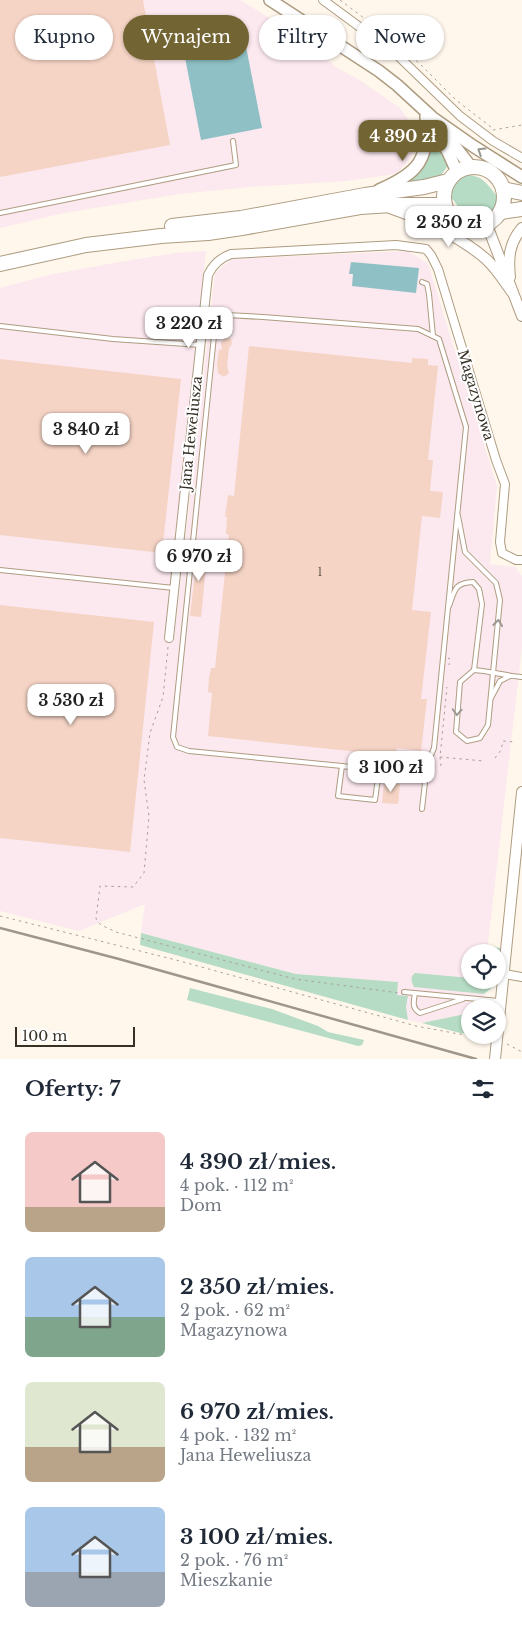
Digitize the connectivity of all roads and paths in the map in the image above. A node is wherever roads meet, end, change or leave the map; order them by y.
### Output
1 (270, 0) edge
2 (323, 0) edge
3 (430, 117) junction
4 (522, 125) edge
5 (490, 136) dead end
6 (233, 141) dead end
7 (522, 158) edge
8 (471, 167) junction
9 (452, 177) junction
10 (522, 177) edge
11 (503, 189) junction
12 (522, 193) edge
13 (365, 195) junction
14 (385, 206) junction
15 (445, 207) junction
16 (522, 210) edge
17 (501, 212) junction
18 (0, 213) edge
19 (487, 225) junction
20 (522, 228) edge
21 (86, 245) junction
22 (396, 245) joint
23 (0, 264) edge
24 (422, 282) dead end
25 (512, 292) junction
26 (522, 316) edge
27 (0, 326) edge
28 (433, 336) junction
29 (201, 345) junction
30 (457, 509) junction
31 (522, 560) edge
32 (0, 570) edge
33 (174, 588) junction
34 (447, 613) junction
35 (169, 638) joint
36 (442, 658) junction
37 (449, 666) dead end
38 (474, 670) junction
39 (493, 671) junction
40 (511, 676) junction
41 (522, 677) edge
42 (447, 683) dead end
43 (490, 700) junction
44 (516, 742) dead end
45 (440, 757) junction
46 (495, 758) dead end
47 (484, 761) dead end
48 (427, 765) junction
49 (342, 766) junction
50 (441, 766) dead end
51 (379, 771) junction
52 (522, 792) edge
53 (422, 809) dead end
54 (518, 873) edge
55 (0, 916) edge
56 (506, 960) edge
57 (506, 974) edge
58 (522, 977) edge
59 (404, 992) joint
60 (415, 993) junction
61 (465, 998) junction
62 (477, 999) edge
63 (461, 1034) edge
64 (506, 1043) edge
65 (497, 1044) edge
66 (522, 1052) edge
67 (495, 1059) edge

1 - 3 main road
2 - 7 street
3 - 8 main road
3 - 9 main road
10 -> 3 main road
3 - 13 main road
4 - 5 path
6 - 18 lane
8 - 9 highway
8 - 11 highway
9 - 13 highway
9 - 15 highway
11 - 12 highway
11 - 17 highway
13 - 21 highway
14 - 15 highway
14 - 21 highway
14 - 25 street
15 - 19 highway
16 - 17 highway
17 - 19 highway
19 - 25 street
20 - 25 street
21 - 23 highway
22 - 29 street, Jana Heweliusza
22 - 31 street, Magazynowa
24 - 28 lane
25 - 26 street
27 - 29 lane
28 - 30 lane
28 - 49 lane
29 - 33 street, Jana Heweliusza
30 - 34 lane
39 -> 30 lane
32 - 33 lane
33 - 35 street, Jana Heweliusza
34 - 36 lane
34 - 38 lane
35 - 59 path
36 - 37 path
36 - 48 lane
38 - 39 lane
38 -> 43 lane
39 - 40 lane
39 - 43 lane
40 - 41 lane
40 - 43 lane
42 - 45 path
44 - 46 path
45 - 47 path
45 - 50 path
48 - 51 lane
48 - 53 lane
49 - 51 lane
49 - 51 lane
52 - 54 street
54 - 56 street
55 - 63 path
57 - 58 street
59 - 60 lane
60 - 61 lane
60 - 61 lane
61 - 62 lane
64 - 66 path
65 - 67 street

